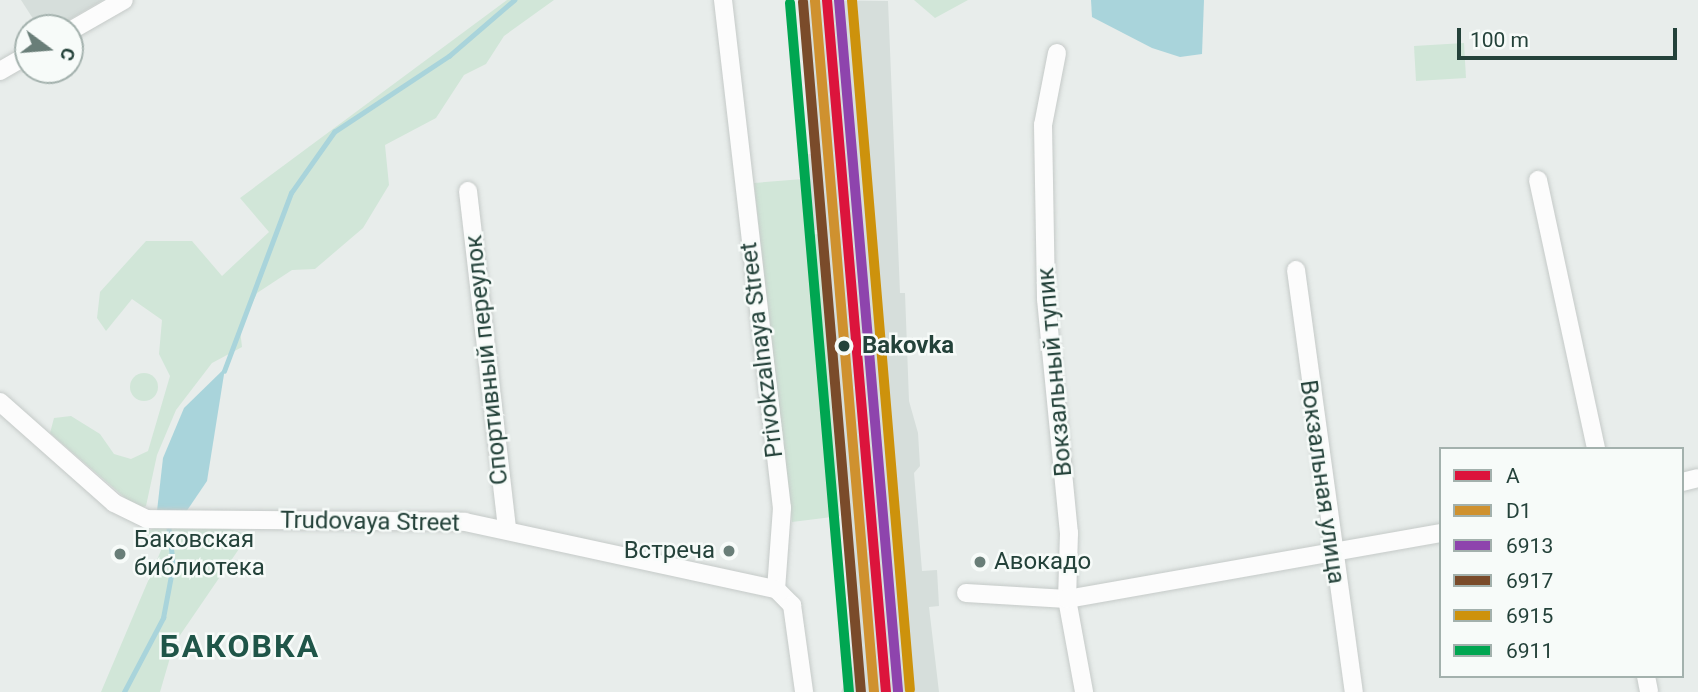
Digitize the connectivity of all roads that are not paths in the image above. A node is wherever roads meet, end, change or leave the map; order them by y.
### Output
1 (124, 0) edge
2 (723, 0) edge
3 (84, 23) edge
4 (1057, 53) dead end
5 (1538, 180) dead end
6 (468, 191) dead end
7 (1296, 270) dead end
8 (1, 408) edge
9 (1597, 447) edge
10 (507, 529) junction
11 (1439, 533) edge
12 (1332, 553) junction
13 (776, 589) junction
14 (966, 593) dead end
15 (1067, 599) junction
16 (804, 692) edge
17 (1084, 692) edge
18 (1354, 692) edge

1 - 3 street
2 - 13 street, Privokzalnaya Street
4 - 15 street, Вокзальный тупик
5 - 9 street
6 - 10 street, Спортивный переулок
7 - 12 street, Вокзальная улица
8 - 10 street, Trudovaya Street
10 - 13 street, Trudovaya Street
11 - 12 street
12 - 15 street
12 - 18 street, Вокзальная улица
13 - 16 street
14 - 15 street
15 - 17 street, Вокзальный тупик

